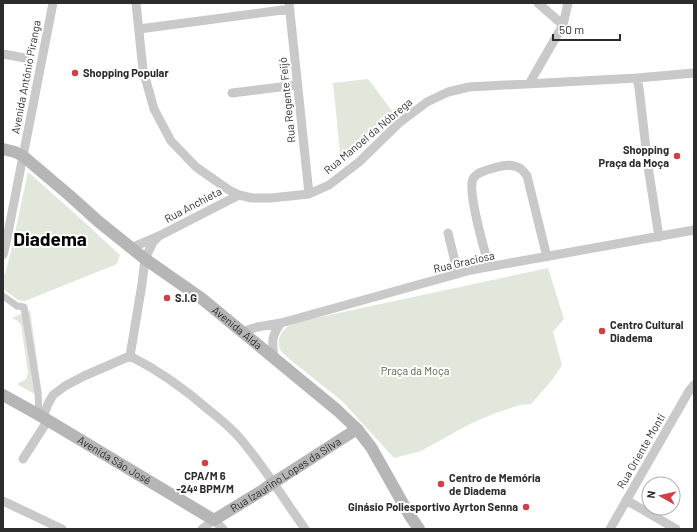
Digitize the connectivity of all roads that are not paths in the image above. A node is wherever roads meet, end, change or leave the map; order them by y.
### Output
1 (53, 3) edge
2 (136, 3) edge
3 (538, 3) edge
4 (568, 3) edge
5 (290, 6) edge
6 (563, 25) junction
7 (139, 30) junction
8 (3, 54) edge
9 (25, 58) dead end
10 (694, 73) edge
11 (636, 78) junction
12 (528, 84) junction
13 (297, 85) junction
14 (232, 93) dead end
15 (3, 149) edge
16 (23, 156) junction
17 (238, 194) junction
18 (309, 194) junction
19 (694, 230) edge
20 (448, 233) dead end
21 (159, 236) junction
22 (659, 237) junction
23 (131, 248) junction
24 (3, 256) edge
25 (547, 257) junction
26 (145, 260) junction
27 (489, 267) junction
28 (458, 274) junction
29 (3, 296) edge
30 (281, 323) junction
31 (242, 332) junction
32 (130, 356) junction
33 (274, 358) junction
34 (694, 385) edge
35 (3, 395) edge
36 (43, 418) junction
37 (357, 429) junction
38 (23, 459) dead end
39 (273, 483) junction
40 (626, 500) junction
41 (3, 501) edge
42 (214, 520) junction
43 (62, 529) edge
44 (202, 529) edge
45 (223, 529) edge
46 (305, 529) edge
47 (419, 529) edge
48 (610, 529) edge
49 (676, 529) edge

1 - 16 street, Avenida Antônio Piranga
2 - 7 street, Rua Manoel da Nóbrega
3 - 6 street
4 - 6 street
5 - 7 street
5 - 13 street, Rua Regente Feijó
6 - 12 street
7 - 17 street, Rua Manoel da Nóbrega
8 - 9 street
10 - 11 street, Rua Manoel da Nóbrega
11 - 12 street, Rua Manoel da Nóbrega
11 - 22 street
12 - 18 street, Rua Manoel da Nóbrega
13 - 14 street
13 - 18 street, Rua Regente Feijó
15 - 16 main road
16 - 23 main road, Avenida Alda
16 - 24 street, Avenida Antônio Piranga
17 - 18 street, Rua Manoel da Nóbrega
17 - 21 street, Rua Anchieta
19 - 22 street, Rua Graciosa
20 - 28 street
21 - 23 street, Rua Anchieta
21 - 26 street, Rua Anchieta
22 - 25 street, Rua Graciosa
23 - 26 main road, Avenida Alda
25 - 27 street, Rua Graciosa
25 - 27 street
26 - 31 main road, Avenida Alda
26 - 32 street, Rua Anchieta
27 - 28 street, Rua Graciosa
28 - 30 street, Rua Graciosa
29 - 36 street
30 - 31 street, Rua Graciosa
30 - 33 street
31 - 33 main road, Avenida Alda
32 - 36 street
32 - 39 street
33 - 37 main road, Avenida Alda
34 - 40 street, Rua Oriente Monti
35 - 36 main road, Avenida São José
36 - 38 street
36 - 42 main road, Avenida São José
37 - 39 main road, Rua Izaurino Lopes da Silva
37 - 47 main road, Avenida Alda
39 - 42 main road, Rua Izaurino Lopes da Silva
39 - 46 street
40 - 48 street, Rua Oriente Monti
40 - 49 street
41 - 43 street
42 - 44 street
42 - 45 street, Avenida São José

